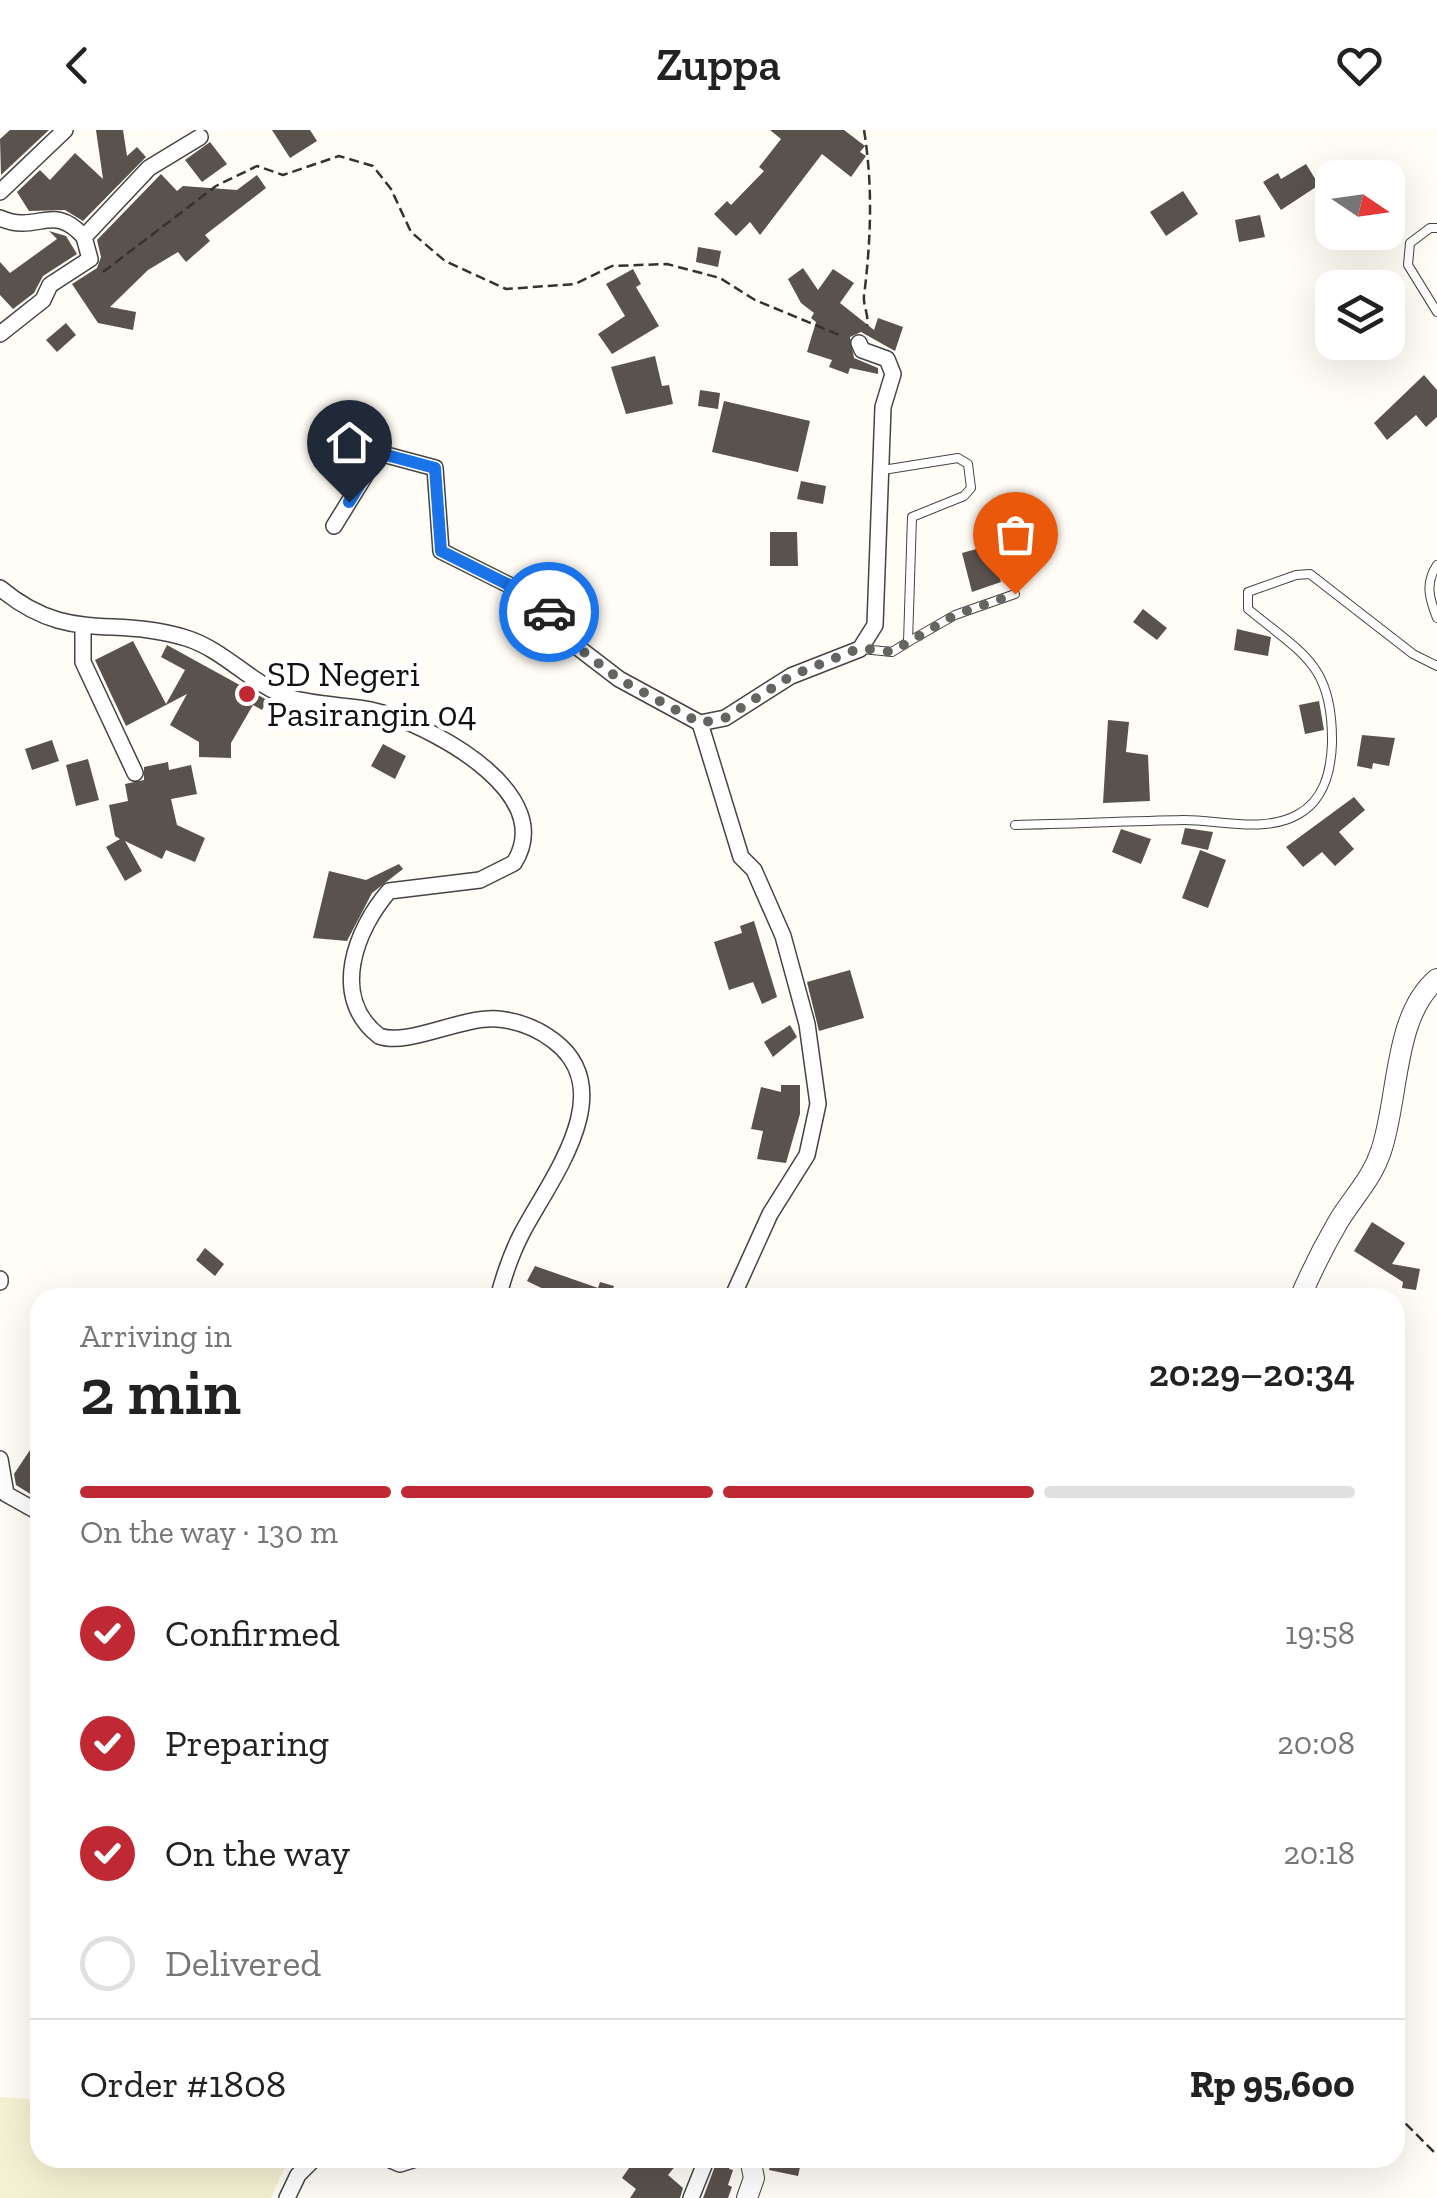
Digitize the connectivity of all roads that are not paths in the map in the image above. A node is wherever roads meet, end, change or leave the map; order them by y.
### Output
1 (64, 130) edge
2 (200, 137) dead end
3 (0, 192) edge
4 (0, 218) edge
5 (1437, 228) edge
6 (84, 237) junction
7 (1437, 312) edge
8 (0, 334) edge
9 (860, 342) road end
10 (883, 470) junction
11 (334, 526) dead end
12 (1437, 565) edge
13 (0, 588) edge
14 (1015, 594) dead end
15 (1437, 618) edge
16 (83, 628) junction
17 (908, 642) junction
18 (860, 648) junction
19 (1437, 666) edge
20 (700, 723) junction
21 (136, 773) dead end
22 (1015, 825) dead end
23 (1437, 979) edge
24 (501, 1288) edge
25 (737, 1288) edge
26 (1305, 1288) edge
27 (0, 1458) edge
28 (30, 1507) edge
29 (305, 2168) edge
30 (702, 2168) edge
31 (752, 2168) edge
32 (287, 2198) edge
33 (691, 2198) edge
34 (748, 2198) edge

1 - 3 street
2 - 6 street
4 - 6 street
5 - 7 lane
6 - 8 street
9 - 10 street
10 - 17 lane
10 - 18 street
11 - 20 street
12 - 15 lane
13 - 16 street
14 - 17 lane
16 - 21 street
16 - 24 street
17 - 18 lane
18 - 20 street
19 - 22 lane
20 - 25 street
23 - 26 street
27 - 28 street
29 - 32 street
30 - 33 street
31 - 34 street

